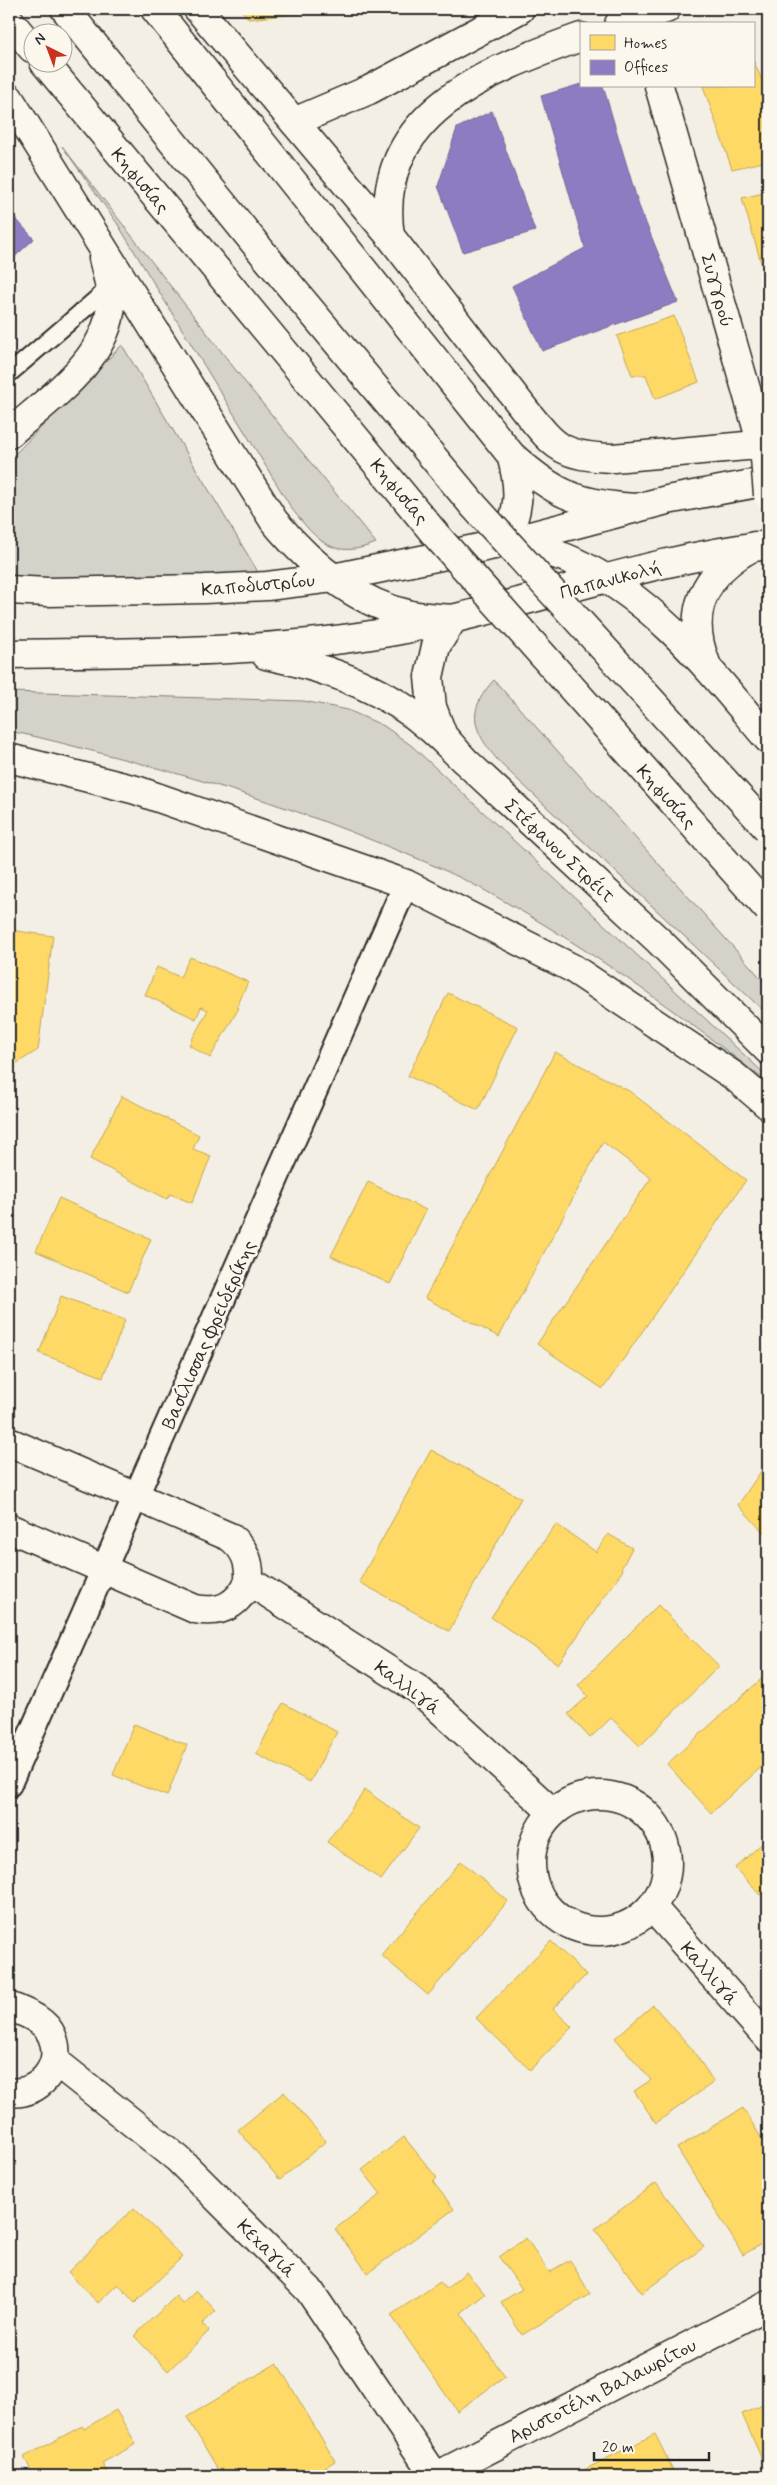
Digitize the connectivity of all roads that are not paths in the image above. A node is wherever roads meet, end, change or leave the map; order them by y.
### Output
1 (65, 9) edge
2 (155, 9) edge
3 (198, 9) edge
4 (520, 9) edge
5 (666, 9) edge
6 (632, 18) edge
7 (9, 20) edge
8 (22, 36) edge
9 (580, 37) edge
10 (52, 72) edge
11 (661, 88) edge
12 (9, 98) edge
13 (294, 122) junction
14 (390, 236) junction
15 (101, 244) junction
16 (109, 288) junction
17 (9, 374) edge
18 (9, 434) edge
19 (511, 455) junction
20 (766, 457) edge
21 (768, 495) edge
22 (635, 508) junction
23 (504, 543) junction
24 (761, 545) edge
25 (333, 578) junction
26 (608, 579) junction
27 (9, 590) edge
28 (453, 619) junction
29 (210, 651) junction
30 (9, 654) edge
31 (710, 672) junction
32 (768, 739) edge
33 (9, 758) edge
34 (464, 760) junction
35 (768, 829) edge
36 (406, 884) junction
37 (768, 910) edge
38 (768, 1050) edge
39 (768, 1106) edge
40 (9, 1442) edge
41 (136, 1496) junction
42 (9, 1528) edge
43 (104, 1570) junction
44 (249, 1580) junction
45 (9, 1784) edge
46 (552, 1812) junction
47 (652, 1907) junction
48 (9, 2006) edge
49 (768, 2038) edge
50 (55, 2061) junction
51 (9, 2092) edge
52 (768, 2305) edge
53 (436, 2476) edge

1 - 35 main road, bridge
2 - 19 main road
3 - 13 main road
4 - 13 main road
5 - 6 main road
7 - 8 main road
9 - 14 main road
10 - 37 main road, Κηφισίας, bridge
11 - 20 main road, Συγγρού
12 - 15 main road
13 - 14 main road
14 - 20 main road
15 - 16 main road
15 - 25 main road
16 - 17 lane
16 - 18 main road
19 - 22 main road
19 - 23 main road, Στέφανου Στρέιτ
20 - 21 main road, Συγγρού, bridge
20 - 22 main road, Καποδιστρίου
22 - 23 main road, Καποδιστρίου
23 - 25 main road, Καποδιστρίου
23 - 26 main road
23 - 28 main road, Στέφανου Στρέιτ
24 - 26 main road, Παπανικολή
24 - 31 main road
25 - 27 main road, Καποδιστρίου
25 - 28 main road
26 - 28 main road, Παπανικολή
26 - 31 main road
28 - 29 main road
28 - 34 main road, Στέφανου Στρέιτ
29 - 30 main road
29 - 34 main road
31 - 32 main road
33 - 36 main road
34 - 38 main road, Στέφανου Στρέιτ
36 - 39 main road
36 - 41 street, Βασίλισσας Φρειδερίκης
40 - 41 main road
41 - 43 street, Βασίλισσας Φρειδερίκης
41 - 44 main road
42 - 43 main road
43 - 44 main road
43 - 45 street, Βασίλισσας Φρειδερίκης
44 - 46 main road, Καλλιγά
46 - 47 main road
46 - 47 main road
47 - 49 main road, Καλλιγά
48 - 50 main road
50 - 51 main road
50 - 53 main road, Κεχαγιά
52 - 53 main road, Αριστοτέλη Βαλαωρίτου

